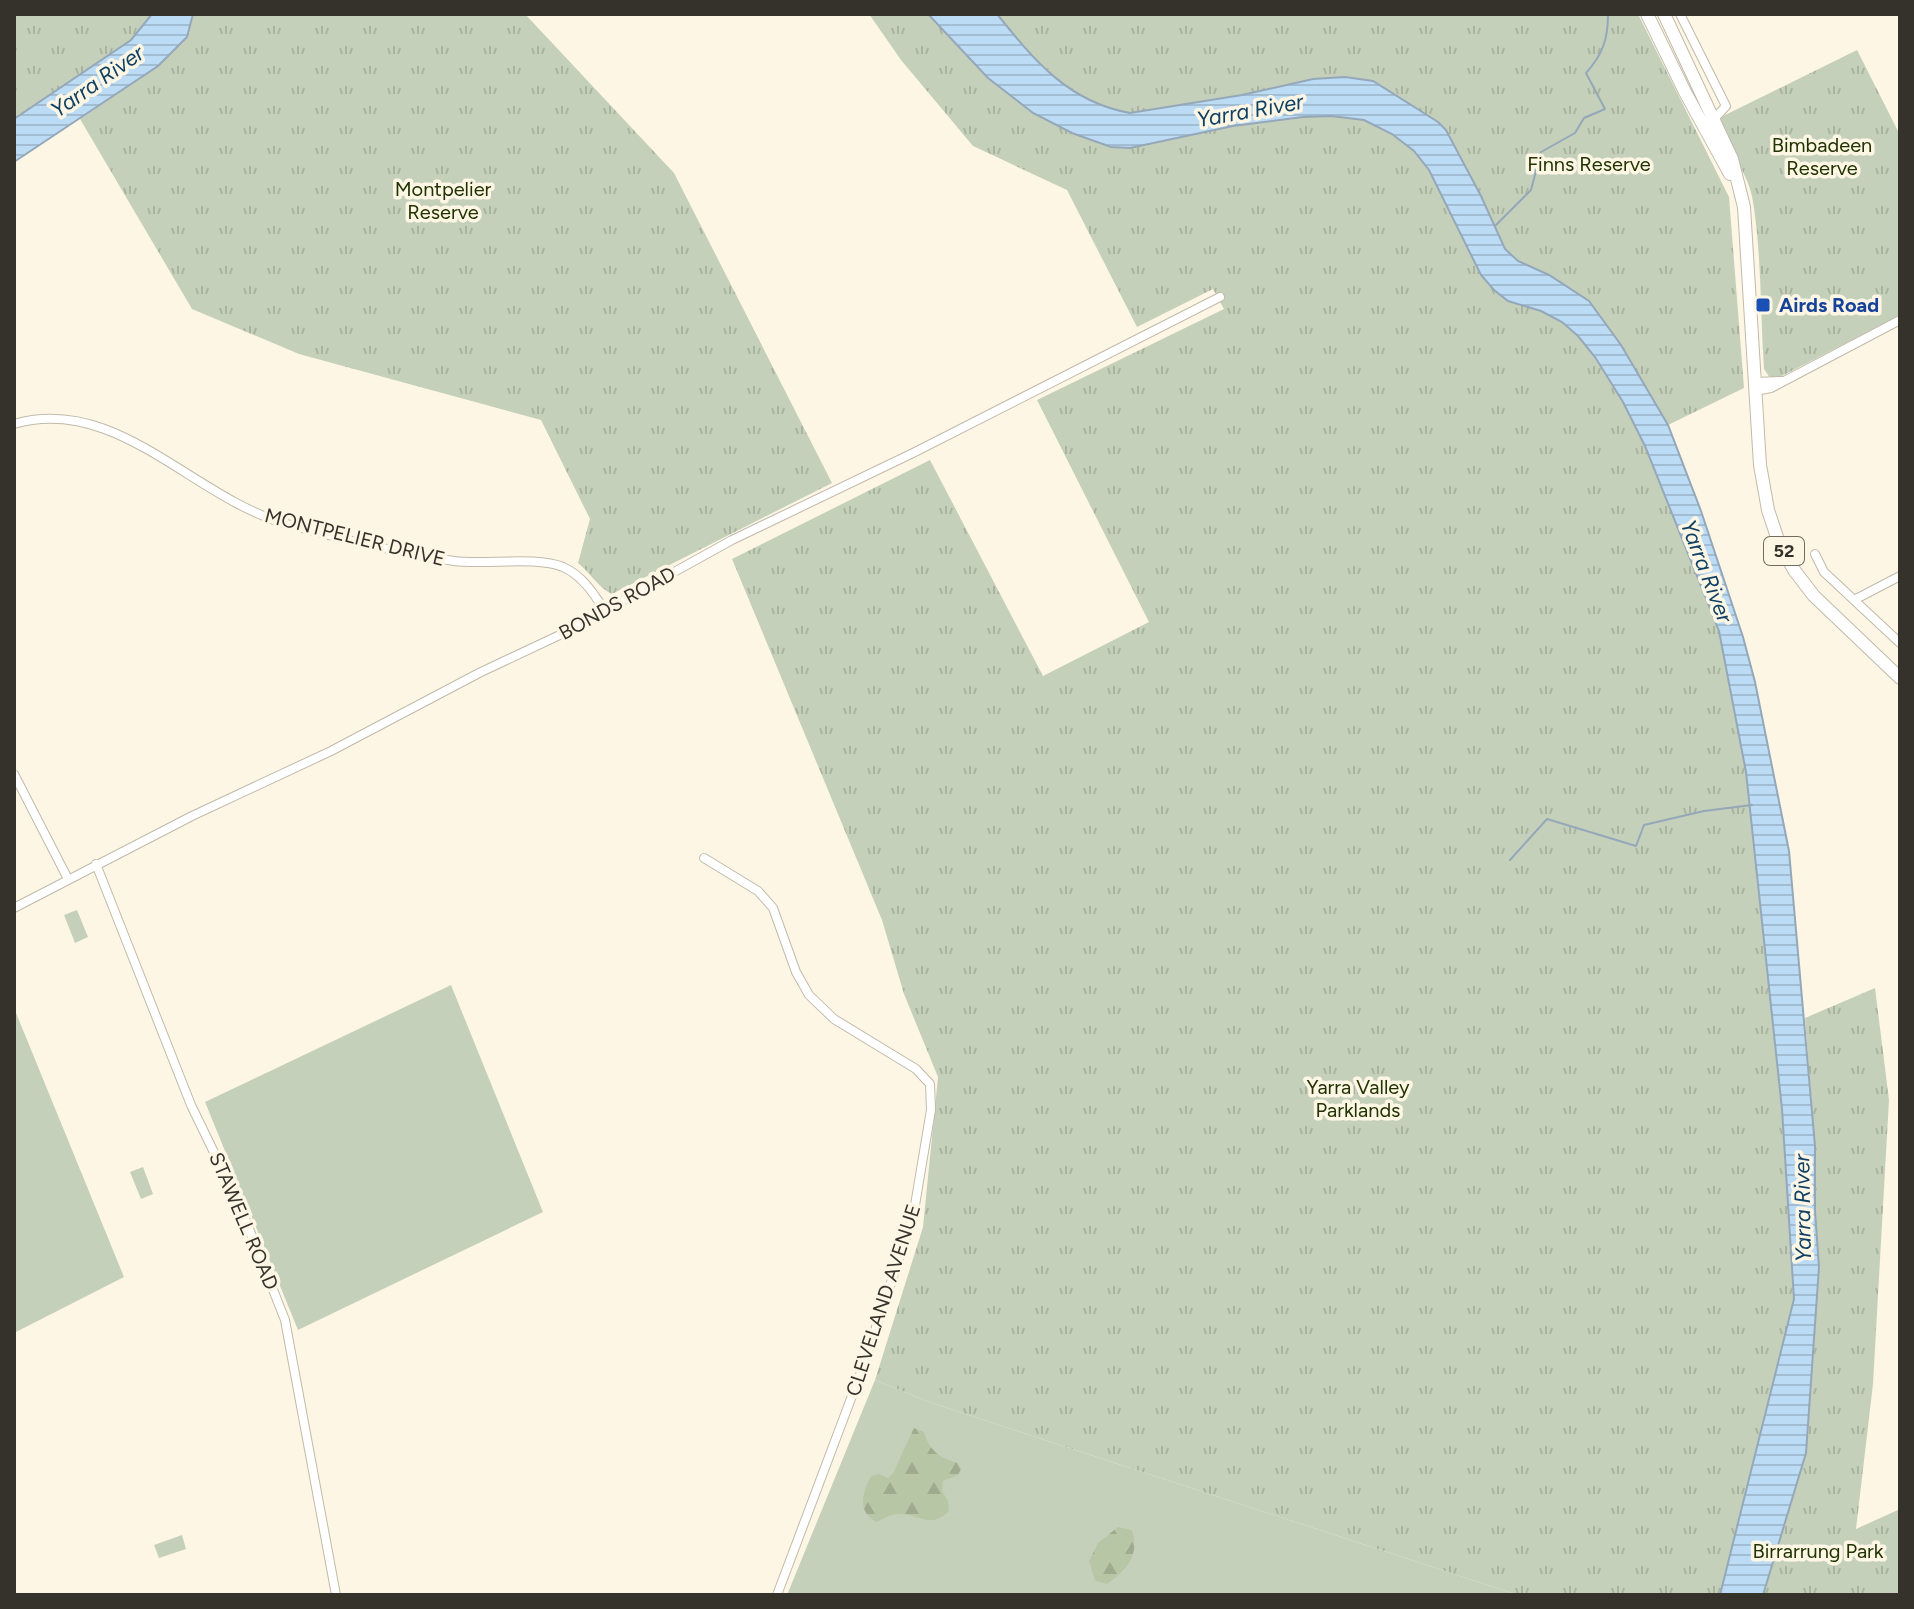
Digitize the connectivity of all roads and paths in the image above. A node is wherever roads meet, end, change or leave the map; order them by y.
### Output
1 (1647, 14) edge
2 (1664, 14) edge
3 (1680, 14) edge
4 (1714, 119) junction
5 (1742, 198) junction
6 (1220, 297) dead end
7 (1900, 320) edge
8 (1755, 387) junction
9 (14, 424) edge
10 (1815, 554) dead end
11 (1900, 576) edge
12 (1854, 600) junction
13 (605, 611) junction
14 (1900, 643) edge
15 (1900, 678) edge
16 (14, 774) edge
17 (704, 858) dead end
18 (96, 864) junction
19 (68, 879) junction
20 (14, 908) edge
21 (336, 1595) edge
22 (777, 1595) edge

1 - 5 main road, 52
2 - 4 main road, 52
3 - 4 street
4 - 5 main road, 52
5 - 8 main road, 52
6 - 13 street, BONDS ROAD
7 - 8 street
8 - 15 main road, 52
9 - 13 street, MONTPELIER DRIVE
10 - 12 street
11 - 12 street
12 - 14 street
13 - 18 street, BONDS ROAD
16 - 19 street
17 - 22 street, CLEVELAND AVENUE
18 - 19 street, BONDS ROAD
18 - 21 street, STAWELL ROAD
19 - 20 street, BONDS ROAD

